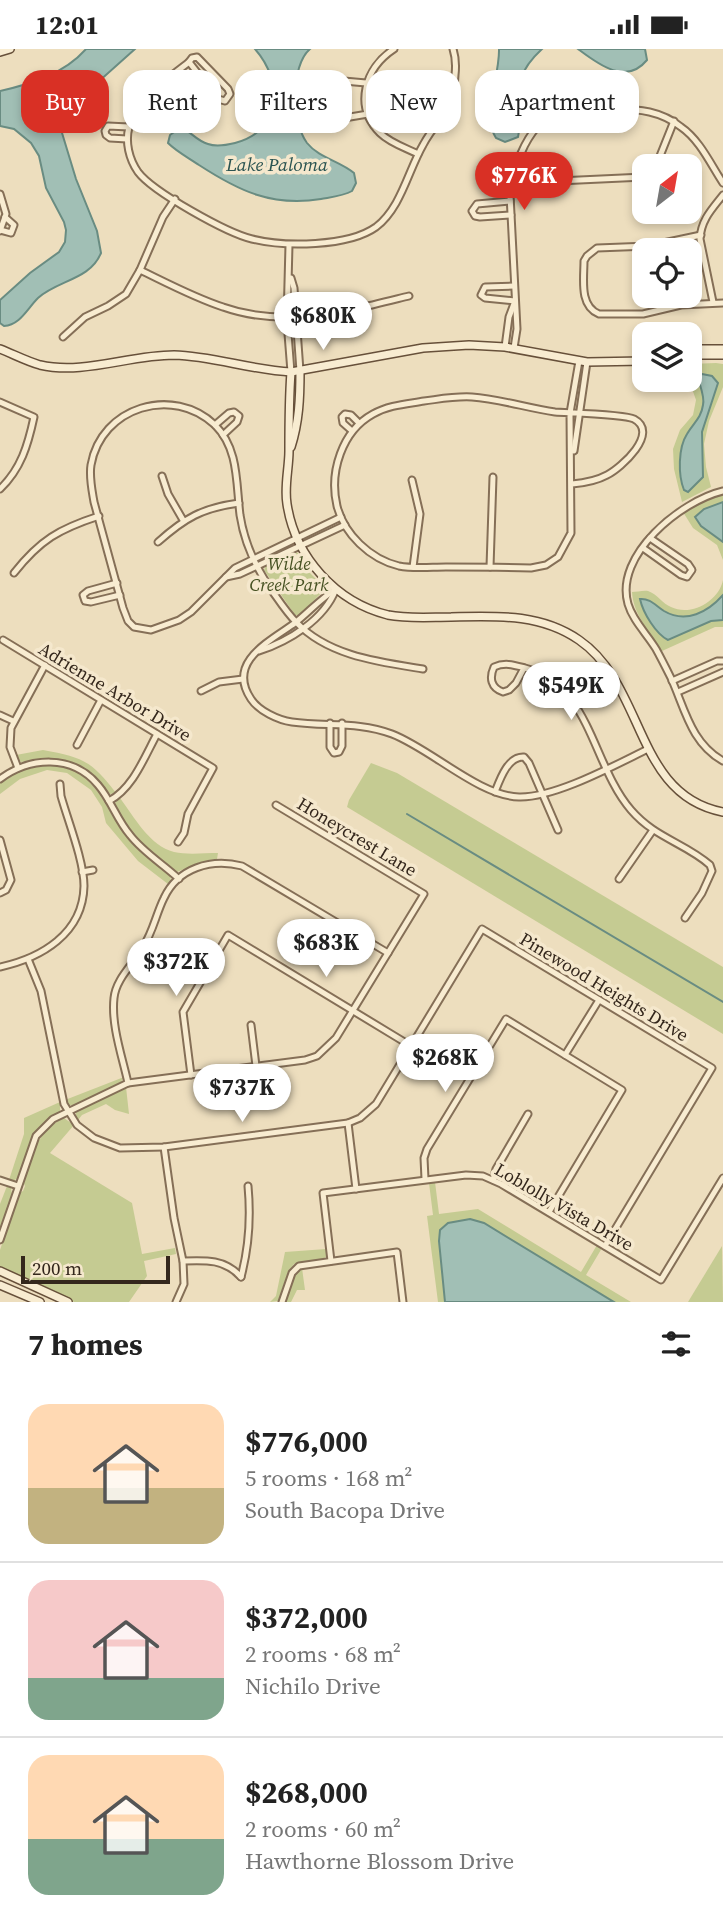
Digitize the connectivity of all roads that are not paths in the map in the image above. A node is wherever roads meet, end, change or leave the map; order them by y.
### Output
1 (10, 49) edge
2 (394, 49) edge
3 (453, 49) edge
4 (0, 53) edge
5 (189, 62) junction
6 (179, 70) edge
7 (373, 70) edge
8 (366, 83) joint
9 (366, 104) edge
10 (366, 115) edge
11 (674, 121) junction
12 (123, 127) edge
13 (128, 133) edge
14 (380, 133) edge
15 (127, 139) junction
16 (418, 154) junction
17 (661, 154) edge
18 (515, 169) junction
19 (632, 178) edge
20 (723, 183) edge
21 (0, 194) edge
22 (723, 195) edge
23 (175, 199) junction
24 (510, 201) junction
25 (511, 215) junction
26 (6, 216) junction
27 (0, 231) edge
28 (701, 235) junction
29 (289, 245) junction
30 (140, 270) junction
31 (290, 275) junction
32 (514, 286) junction
33 (409, 296) dead end
34 (515, 300) junction
35 (713, 302) junction
36 (723, 303) edge
37 (287, 317) junction
38 (295, 317) junction
39 (63, 337) dead end
40 (510, 348) junction
41 (0, 349) edge
42 (702, 349) edge
43 (723, 349) edge
44 (702, 355) edge
45 (723, 355) edge
46 (632, 361) edge
47 (583, 362) junction
48 (300, 371) junction
49 (290, 372) junction
50 (0, 402) edge
51 (570, 413) junction
52 (579, 414) junction
53 (359, 423) junction
54 (215, 425) junction
55 (352, 431) junction
56 (223, 435) junction
57 (289, 451) junction
58 (571, 468) junction
59 (162, 476) dead end
60 (493, 477) dead end
61 (412, 480) dead end
62 (572, 484) junction
63 (0, 489) edge
64 (723, 491) edge
65 (239, 503) junction
66 (99, 516) junction
67 (341, 517) junction
68 (183, 520) junction
69 (345, 525) junction
70 (297, 538) junction
71 (650, 538) junction
72 (158, 542) dead end
73 (301, 546) junction
74 (643, 548) junction
75 (253, 558) junction
76 (257, 566) junction
77 (413, 567) junction
78 (490, 567) junction
79 (14, 573) dead end
80 (225, 578) junction
81 (117, 583) junction
82 (335, 589) junction
83 (120, 595) junction
84 (296, 622) junction
85 (303, 628) junction
86 (3, 639) dead end
87 (257, 651) junction
88 (723, 661) edge
89 (45, 666) junction
90 (524, 668) junction
91 (423, 669) dead end
92 (723, 672) edge
93 (243, 680) junction
94 (672, 681) junction
95 (201, 691) dead end
96 (678, 692) junction
97 (102, 700) junction
98 (0, 715) edge
99 (13, 721) junction
100 (330, 723) junction
101 (342, 723) junction
102 (157, 734) junction
103 (77, 745) dead end
104 (648, 749) junction
105 (723, 761) edge
106 (18, 768) junction
107 (606, 769) junction
108 (0, 779) edge
109 (60, 784) dead end
110 (495, 792) junction
111 (543, 794) junction
112 (109, 801) junction
113 (276, 805) dead end
114 (723, 812) edge
115 (558, 830) dead end
116 (653, 830) junction
117 (0, 840) edge
118 (178, 842) dead end
119 (93, 870) dead end
120 (82, 872) junction
121 (179, 879) junction
122 (619, 879) dead end
123 (0, 893) edge
124 (685, 918) dead end
125 (388, 953) junction
126 (28, 959) junction
127 (0, 967) edge
128 (598, 1000) junction
129 (353, 1011) junction
130 (251, 1025) dead end
131 (411, 1046) junction
132 (565, 1055) junction
133 (256, 1066) junction
134 (191, 1075) junction
135 (128, 1083) junction
136 (68, 1111) junction
137 (528, 1114) dead end
138 (348, 1123) junction
139 (164, 1147) junction
140 (723, 1178) edge
141 (425, 1179) junction
142 (0, 1180) edge
143 (493, 1180) junction
144 (18, 1186) junction
145 (248, 1186) dead end
146 (356, 1189) junction
147 (549, 1212) junction
148 (0, 1240) edge
149 (605, 1246) junction
150 (183, 1261) junction
151 (331, 1262) junction
152 (0, 1271) edge
153 (0, 1285) edge
154 (40, 1302) edge
155 (68, 1302) edge
156 (176, 1302) edge
157 (282, 1302) edge
158 (403, 1302) edge

1 - 4 main road
2 - 7 street
3 - 16 street
5 - 5 street
5 - 6 street
8 - 9 street
8 - 10 street
11 - 17 street
11 - 18 street
11 - 20 street
12 - 15 street
13 - 15 street
14 - 16 street
15 - 23 street
16 - 29 street
18 - 19 street
18 - 24 street
21 - 26 street
22 - 28 street
23 - 29 street
23 - 30 street
24 - 25 street
24 - 25 street
25 - 32 street
26 - 27 street
26 - 27 street
28 - 35 street
28 - 35 street
29 - 31 street
30 - 37 street
30 - 39 street
31 - 37 street
31 - 38 street
32 - 34 street
32 - 34 street
33 - 38 street
34 - 40 street
34 - 40 street
35 - 36 street
37 - 38 street
37 - 49 street
38 - 48 street
40 - 47 main road
40 - 48 main road
41 - 49 main road
42 - 43 main road
44 - 45 main road
46 - 47 main road
47 - 51 street
47 - 52 street
48 - 49 main road
48 - 57 main road
49 - 57 main road
50 - 63 street
51 - 52 street
51 - 53 street
51 - 58 street
52 - 58 street
52 - 62 street
53 - 55 street
53 - 55 street
54 - 56 street
54 - 56 street
54 - 66 street
55 - 67 street
56 - 65 street
57 - 70 main road
58 - 62 street
59 - 68 street
60 - 78 street
61 - 77 street
62 - 78 street
64 - 71 street
65 - 68 street
65 - 75 street
66 - 79 street
66 - 81 street
67 - 69 street
67 - 70 street
68 - 72 street
69 - 73 street
69 - 77 street
70 - 73 main road
70 - 75 street
71 - 74 street
71 - 74 street
73 - 76 street
73 - 82 main road
74 - 94 street
75 - 76 street
75 - 80 street
76 - 80 street
76 - 84 street
77 - 78 street
80 - 83 street
81 - 83 street
81 - 83 street
82 - 84 street
82 - 85 street
82 - 104 main road
84 - 85 street
84 - 87 street
85 - 87 street
85 - 91 street
86 - 89 street, Adrienne Arbor Drive
87 - 93 street
88 - 94 street
89 - 97 street, Adrienne Arbor Drive
89 - 99 street
90 - 90 street
90 - 107 street
92 - 96 street
93 - 95 street
93 - 100 street
94 - 96 street
96 - 105 street
97 - 102 street, Adrienne Arbor Drive
97 - 103 street
98 - 99 street
99 - 106 street
100 - 101 street
100 - 101 street
101 - 110 street
102 - 112 street
102 - 118 street, Adrienne Arbor Drive
104 - 107 street
104 - 114 main road
106 - 108 street
106 - 112 street
107 - 111 street
107 - 116 street
109 - 120 street
110 - 111 street
110 - 111 street
111 - 115 street
112 - 121 street
113 - 125 street, Honeycrest Lane
116 - 122 street
116 - 124 street
117 - 123 street
119 - 120 street
120 - 126 street
121 - 125 street
121 - 135 street
125 - 129 street
126 - 127 street
126 - 136 street
128 - 131 street, Pinewood Heights Drive
128 - 132 street
128 - 149 street, Pinewood Heights Drive
129 - 131 street
129 - 133 street
129 - 134 street
130 - 133 street
131 - 138 street
132 - 141 street
132 - 147 street
133 - 134 street
134 - 135 street
135 - 136 street
136 - 139 street
136 - 144 street
137 - 143 street
138 - 139 street
138 - 146 street
139 - 150 street
140 - 149 street, Loblolly Vista Drive
141 - 143 street, Loblolly Vista Drive
141 - 146 street, Loblolly Vista Drive
142 - 144 street
143 - 147 street, Loblolly Vista Drive
144 - 148 street
145 - 150 street
146 - 151 street, Loblolly Vista Drive
147 - 149 street, Loblolly Vista Drive
150 - 156 street
151 - 157 street
151 - 158 street
152 - 155 main road
153 - 154 main road

